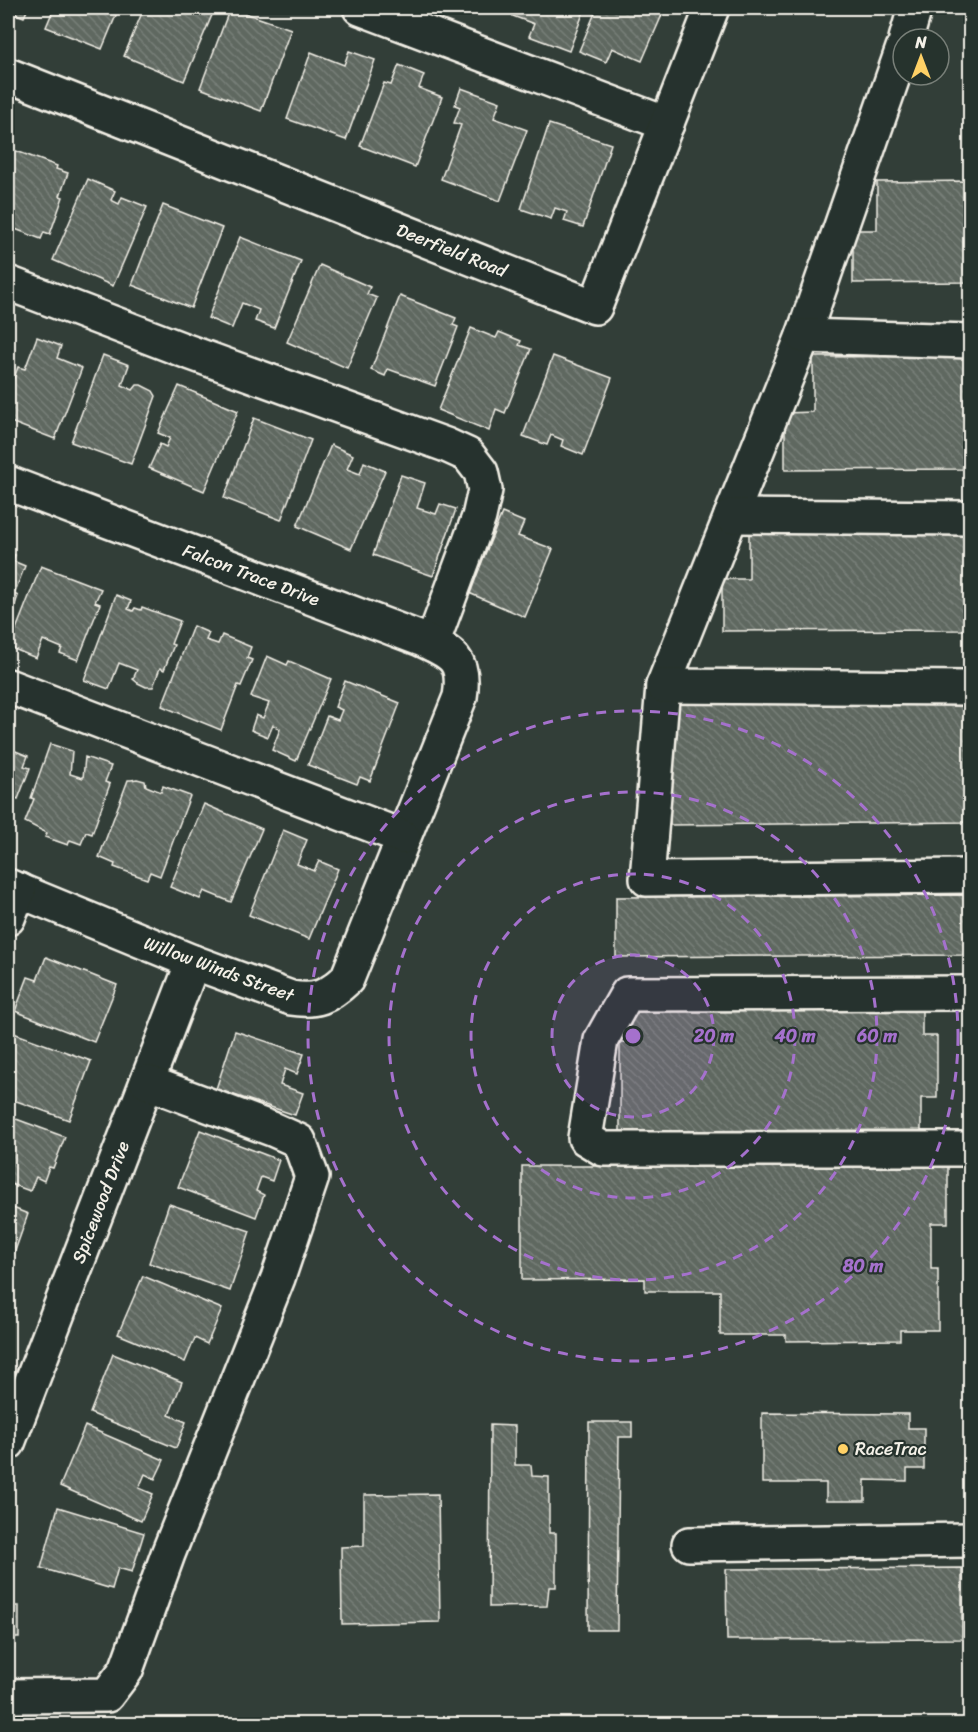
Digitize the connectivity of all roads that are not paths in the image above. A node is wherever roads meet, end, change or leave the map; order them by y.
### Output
1 (360, 8) edge
2 (712, 8) edge
3 (915, 8) edge
4 (909, 27) edge
5 (8, 75) edge
6 (891, 83) edge
7 (667, 124) junction
8 (8, 283) edge
9 (803, 336) junction
10 (970, 341) edge
11 (8, 483) edge
12 (731, 516) junction
13 (970, 518) edge
14 (432, 644) junction
15 (8, 686) edge
16 (663, 686) junction
17 (970, 688) edge
18 (460, 697) joint
19 (404, 837) junction
20 (970, 876) edge
21 (11, 898) edge
22 (193, 962) junction
23 (970, 993) edge
24 (147, 1082) junction
25 (970, 1149) edge
26 (8, 1443) edge
27 (970, 1540) edge
28 (689, 1544) dead end
29 (8, 1696) edge

1 - 7 street
2 - 7 street, Deerfield Road
3 - 4 street
5 - 7 street, Deerfield Road
6 - 9 street
8 - 14 street
9 - 10 street
9 - 12 street
11 - 14 street, Falcon Trace Drive
12 - 13 street
12 - 16 street
14 - 18 street, Falcon Trace Drive
15 - 19 street
16 - 17 street
16 - 20 street
18 - 19 street, Willow Winds Street
19 - 22 street, Willow Winds Street
21 - 22 street, Willow Winds Street
22 - 24 street, Spicewood Drive
23 - 25 street
24 - 26 street, Spicewood Drive
24 - 29 street
27 - 28 street

